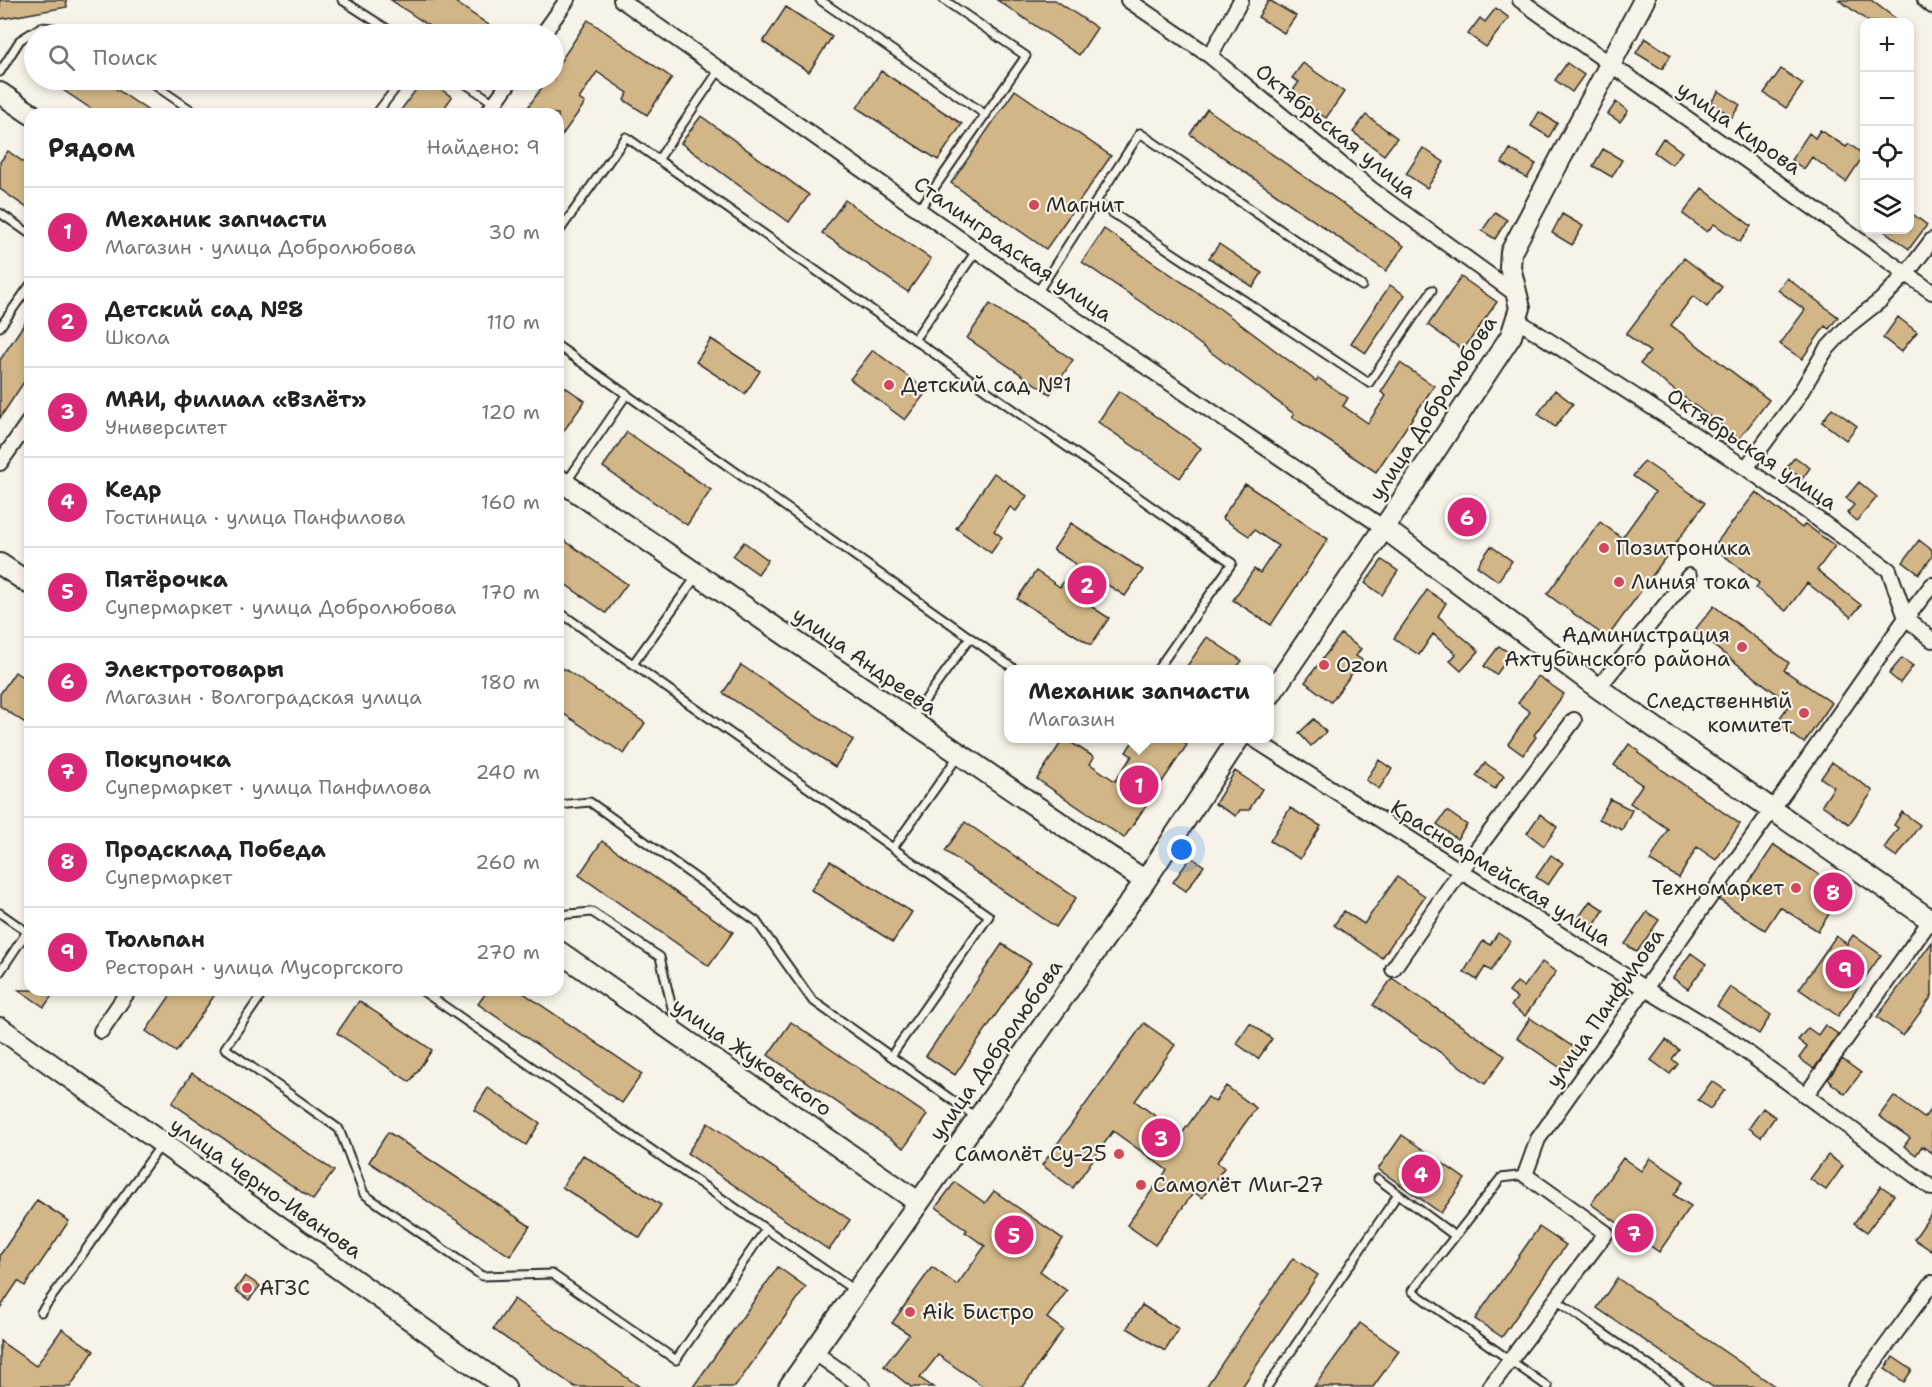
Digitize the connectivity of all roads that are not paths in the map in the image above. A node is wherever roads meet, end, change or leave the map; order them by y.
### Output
1 (342, 0) edge
2 (567, 0) edge
3 (621, 0) edge
4 (820, 0) edge
5 (944, 0) edge
6 (1128, 0) edge
7 (1241, 0) edge
8 (1520, 0) edge
9 (1644, 0) edge
10 (1925, 0) edge
11 (1932, 6) edge
12 (379, 24) edge
13 (550, 24) edge
14 (24, 38) edge
15 (1210, 56) junction
16 (1612, 64) junction
17 (720, 69) junction
18 (0, 72) edge
19 (162, 90) edge
20 (394, 90) edge
21 (471, 90) edge
22 (504, 90) edge
23 (0, 93) edge
24 (188, 108) edge
25 (381, 108) edge
26 (490, 108) edge
27 (492, 108) edge
28 (24, 109) edge
29 (986, 115) junction
30 (658, 160) junction
31 (1096, 202) junction
32 (920, 210) junction
33 (0, 213) edge
34 (564, 225) edge
35 (24, 230) edge
36 (1932, 240) edge
37 (977, 250) junction
38 (1907, 273) junction
39 (1362, 286) dead end
40 (1432, 290) dead end
41 (1932, 292) edge
42 (24, 293) edge
43 (1037, 293) junction
44 (1517, 295) junction
45 (1517, 320) junction
46 (0, 327) edge
47 (914, 340) junction
48 (564, 350) edge
49 (627, 394) junction
50 (24, 426) edge
51 (5, 446) edge
52 (0, 463) edge
53 (1746, 468) junction
54 (564, 478) edge
55 (564, 482) edge
56 (1384, 528) junction
57 (0, 564) edge
58 (697, 575) junction
59 (1689, 576) dead end
60 (24, 580) edge
61 (1932, 585) edge
62 (564, 615) edge
63 (1906, 618) junction
64 (970, 638) junction
65 (1932, 640) edge
66 (633, 664) junction
67 (1010, 665) edge
68 (1160, 665) edge
69 (1274, 688) edge
70 (1598, 688) junction
71 (1574, 720) dead end
72 (910, 721) junction
73 (1236, 743) edge
74 (1260, 743) edge
75 (959, 755) junction
76 (564, 804) edge
77 (1773, 809) junction
78 (893, 848) junction
79 (1460, 872) junction
80 (1144, 882) junction
81 (0, 913) edge
82 (564, 914) edge
83 (1932, 920) edge
84 (24, 928) edge
85 (24, 936) edge
86 (564, 955) edge
87 (1393, 969) dead end
88 (0, 972) edge
89 (1644, 988) junction
90 (125, 996) edge
91 (261, 996) edge
92 (430, 996) edge
93 (0, 1028) edge
94 (101, 1031) dead end
95 (678, 1034) junction
96 (891, 1056) junction
97 (1806, 1095) junction
98 (978, 1118) junction
99 (163, 1143) junction
100 (1525, 1175) junction
101 (1377, 1179) dead end
102 (1932, 1188) edge
103 (1398, 1194) junction
104 (918, 1202) junction
105 (766, 1229) junction
106 (1455, 1236) junction
107 (1932, 1283) edge
108 (856, 1292) junction
109 (1556, 1300) junction
110 (41, 1312) dead end
111 (814, 1352) junction
112 (1510, 1361) junction
113 (505, 1387) edge
114 (789, 1387) edge
115 (863, 1387) edge
116 (1267, 1387) edge
117 (1490, 1387) edge
118 (1548, 1387) edge
119 (1680, 1387) edge
120 (1856, 1387) edge

1 - 12 lane
2 - 13 street
3 - 17 street, Сталинградская улица
4 - 29 lane
5 - 29 lane
6 - 15 street, Октябрьская улица
7 - 15 street
8 - 16 street, улица Кирова
9 - 16 street, улица Добролюбова
10 - 11 street
14 - 18 lane
15 - 44 street, Октябрьская улица
16 - 38 street, улица Кирова
16 - 44 street, улица Добролюбова
17 - 30 lane
17 - 32 street, Сталинградская улица
19 - 24 lane
20 - 25 lane
21 - 26 lane
22 - 27 street
23 - 28 street
29 - 32 lane
30 - 34 lane
30 - 47 lane
31 - 39 lane
31 - 40 lane
31 - 43 lane
32 - 37 street, Сталинградская улица
33 - 35 lane
36 - 38 street
37 - 43 street, Сталинградская улица
37 - 47 lane
38 - 41 street, улица Кирова
38 - 53 street
42 - 46 lane
43 - 56 street, Сталинградская улица
44 - 45 street, улица Добролюбова
45 - 53 street, Октябрьская улица
45 - 56 street, улица Добролюбова
47 - 68 lane
48 - 49 lane
49 - 54 lane
49 - 64 lane
50 - 51 street
51 - 52 street
53 - 63 street, Октябрьская улица
55 - 58 street, улица Андреева
56 - 69 street, улица Добролюбова
56 - 70 street
57 - 60 street
58 - 66 lane
58 - 72 street, улица Андреева
59 - 70 street
61 - 63 street, улица Панфилова
62 - 66 lane
63 - 65 street
63 - 77 street, улица Панфилова
64 - 67 lane
64 - 72 lane
66 - 78 lane
70 - 77 street
71 - 79 street
72 - 75 street, улица Андреева
73 - 80 street, улица Добролюбова
74 - 79 street, Красноармейская улица
75 - 78 lane
75 - 80 street, улица Андреева
76 - 96 lane
77 - 83 street
77 - 89 street, улица Панфилова
78 - 96 lane
79 - 87 street
79 - 89 street, Красноармейская улица
80 - 98 street, улица Добролюбова
81 - 84 lane
82 - 95 lane
83 - 97 street
85 - 88 lane
86 - 95 street, улица Жуковского
89 - 97 street, Красноармейская улица
89 - 100 street, улица Панфилова
90 - 94 street
91 - 105 lane
92 - 105 lane
93 - 99 street, улица Черно-Иванова
95 - 104 street, улица Жуковского
96 - 98 lane
97 - 102 street, Красноармейская улица
98 - 104 street, улица Добролюбова
99 - 110 lane
99 - 113 street, улица Черно-Иванова
100 - 106 lane
100 - 109 street
101 - 103 lane
103 - 106 lane
103 - 116 lane
104 - 108 street, улица Добролюбова
105 - 108 lane
106 - 112 lane
107 - 120 street
108 - 111 street, улица Добролюбова
109 - 112 street
109 - 119 lane
111 - 114 street, улица Добролюбова
111 - 115 street
112 - 117 street
112 - 118 lane

